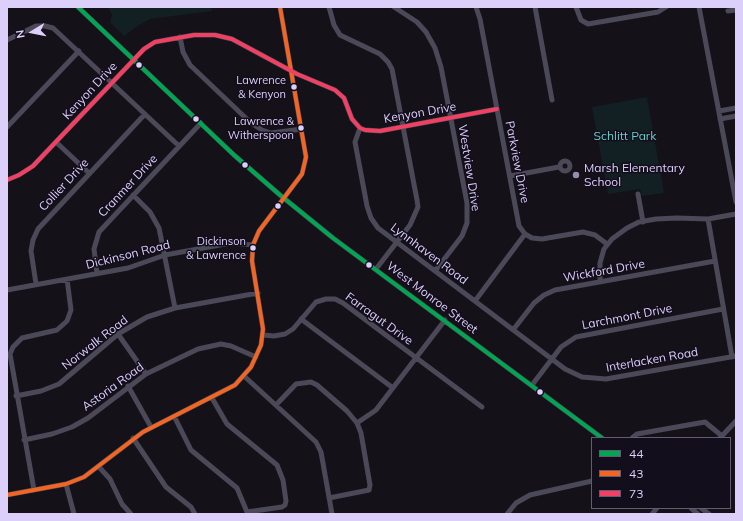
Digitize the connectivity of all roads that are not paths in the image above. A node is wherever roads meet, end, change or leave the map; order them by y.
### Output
1 (78, 7) edge
2 (280, 7) edge
3 (329, 7) edge
4 (394, 7) edge
5 (476, 7) edge
6 (535, 7) edge
7 (576, 7) edge
8 (666, 7) edge
9 (699, 7) edge
10 (736, 10) edge
11 (728, 11) dead end
12 (180, 37) junction
13 (7, 40) edge
14 (79, 51) junction
15 (134, 59) junction
16 (292, 71) junction
17 (112, 82) junction
18 (552, 100) dead end
19 (736, 108) edge
20 (497, 109) junction
21 (719, 111) junction
22 (145, 114) junction
23 (736, 116) edge
24 (450, 118) junction
25 (720, 119) junction
26 (200, 123) junction
27 (403, 126) junction
28 (7, 127) edge
29 (360, 128) junction
30 (302, 129) junction
31 (56, 142) junction
32 (179, 146) junction
33 (559, 167) dead end
34 (89, 174) junction
35 (510, 176) junction
36 (7, 180) edge
37 (638, 194) dead end
38 (134, 195) junction
39 (284, 198) junction
40 (736, 202) edge
41 (736, 214) edge
42 (708, 219) junction
43 (643, 222) junction
44 (525, 234) junction
45 (397, 243) junction
46 (607, 244) junction
47 (253, 246) junction
48 (165, 255) junction
49 (715, 261) junction
50 (376, 269) junction
51 (434, 271) junction
52 (97, 273) junction
53 (67, 279) junction
54 (600, 282) junction
55 (36, 284) junction
56 (7, 290) edge
57 (258, 293) junction
58 (475, 301) junction
59 (174, 308) junction
60 (723, 309) junction
61 (445, 320) junction
62 (303, 321) junction
63 (513, 330) junction
64 (118, 334) junction
65 (263, 335) junction
66 (734, 356) edge
67 (256, 357) junction
68 (416, 358) junction
69 (552, 359) junction
70 (146, 374) junction
71 (244, 376) junction
72 (128, 386) junction
73 (532, 386) junction
74 (393, 388) junction
75 (16, 396) junction
76 (212, 398) junction
77 (276, 405) junction
78 (482, 407) dead end
79 (174, 416) junction
80 (736, 421) edge
81 (357, 423) junction
82 (151, 427) junction
83 (601, 437) edge
84 (633, 437) edge
85 (721, 437) edge
86 (133, 438) junction
87 (24, 440) junction
88 (100, 467) junction
89 (591, 481) edge
90 (66, 484) junction
91 (34, 490) junction
92 (7, 495) edge
93 (329, 498) junction
94 (246, 513) edge
95 (74, 514) edge
96 (131, 514) edge
97 (195, 514) edge
98 (332, 514) edge
99 (507, 514) edge

1 - 15 street, West Monroe Street
2 - 16 street
3 - 27 street
4 - 24 street, Westview Drive
5 - 20 street, Parkview Drive
6 - 18 street
7 - 8 street
9 - 21 street
10 - 11 street
12 - 15 street, Kenyon Drive
12 - 16 street, Kenyon Drive
12 - 30 street
13 - 14 street
14 - 17 street
14 - 28 street
15 - 17 street, Kenyon Drive
15 - 26 street, West Monroe Street
16 - 29 street, Kenyon Drive
16 - 30 street
17 - 22 street
17 - 31 street, Kenyon Drive
19 - 21 street
20 - 24 street, Kenyon Drive
20 - 35 street, Parkview Drive
21 - 25 street
22 - 32 street
22 - 34 street, Collier Drive
23 - 25 street
24 - 27 street, Kenyon Drive
24 - 51 street, Westview Drive
25 - 40 street
26 - 32 street, Cranmer Drive
26 - 39 street, West Monroe Street
27 - 29 street, Kenyon Drive
27 - 45 street
29 - 45 street, Lynnhaven Road
30 - 39 street
31 - 34 street
31 - 36 street, Kenyon Drive
32 - 38 street, Cranmer Drive
33 - 35 street
34 - 55 street, Collier Drive
35 - 44 street, Parkview Drive
37 - 43 street
38 - 48 street
38 - 52 street, Cranmer Drive
39 - 47 street
39 - 50 street, West Monroe Street
41 - 42 street
42 - 43 street
42 - 49 street
43 - 46 street
44 - 46 street
44 - 58 street
45 - 50 street
45 - 51 street, Lynnhaven Road
46 - 54 street
47 - 48 street, Dickinson Road
47 - 57 street
48 - 52 street, Dickinson Road
48 - 59 street
49 - 54 street, Wickford Drive
49 - 60 street
50 - 61 street, West Monroe Street
51 - 58 street, Lynnhaven Road
52 - 53 street, Dickinson Road
53 - 55 street, Dickinson Road
53 - 75 street
54 - 63 street, Wickford Drive
55 - 56 street, Dickinson Road
57 - 59 street, Norwalk Road
57 - 65 street
58 - 63 street, Lynnhaven Road
59 - 64 street, Norwalk Road
60 - 66 street
60 - 69 street, Larchmont Drive
61 - 68 street
61 - 73 street, West Monroe Street
62 - 65 street, Farragut Drive
62 - 68 street, Farragut Drive
62 - 74 street
63 - 69 street, Lynnhaven Road
64 - 70 street
64 - 75 street, Norwalk Road
65 - 67 street
66 - 69 street, Interlacken Road
67 - 70 street, Astoria Road
67 - 71 street
68 - 74 street
68 - 78 street, Farragut Drive
69 - 73 street, Larchmont Drive
70 - 72 street, Astoria Road
71 - 76 street
71 - 77 street
72 - 82 street
72 - 87 street, Astoria Road
73 - 83 street, West Monroe Street
74 - 81 street
75 - 87 street
76 - 79 street
76 - 94 street
77 - 81 street
77 - 93 street
79 - 82 street
79 - 94 street
80 - 85 street
81 - 93 street
82 - 86 street
84 - 85 street
86 - 88 street
86 - 97 street
87 - 91 street
88 - 90 street
88 - 96 street
89 - 99 street
90 - 91 street
90 - 95 street
91 - 92 street
93 - 98 street

